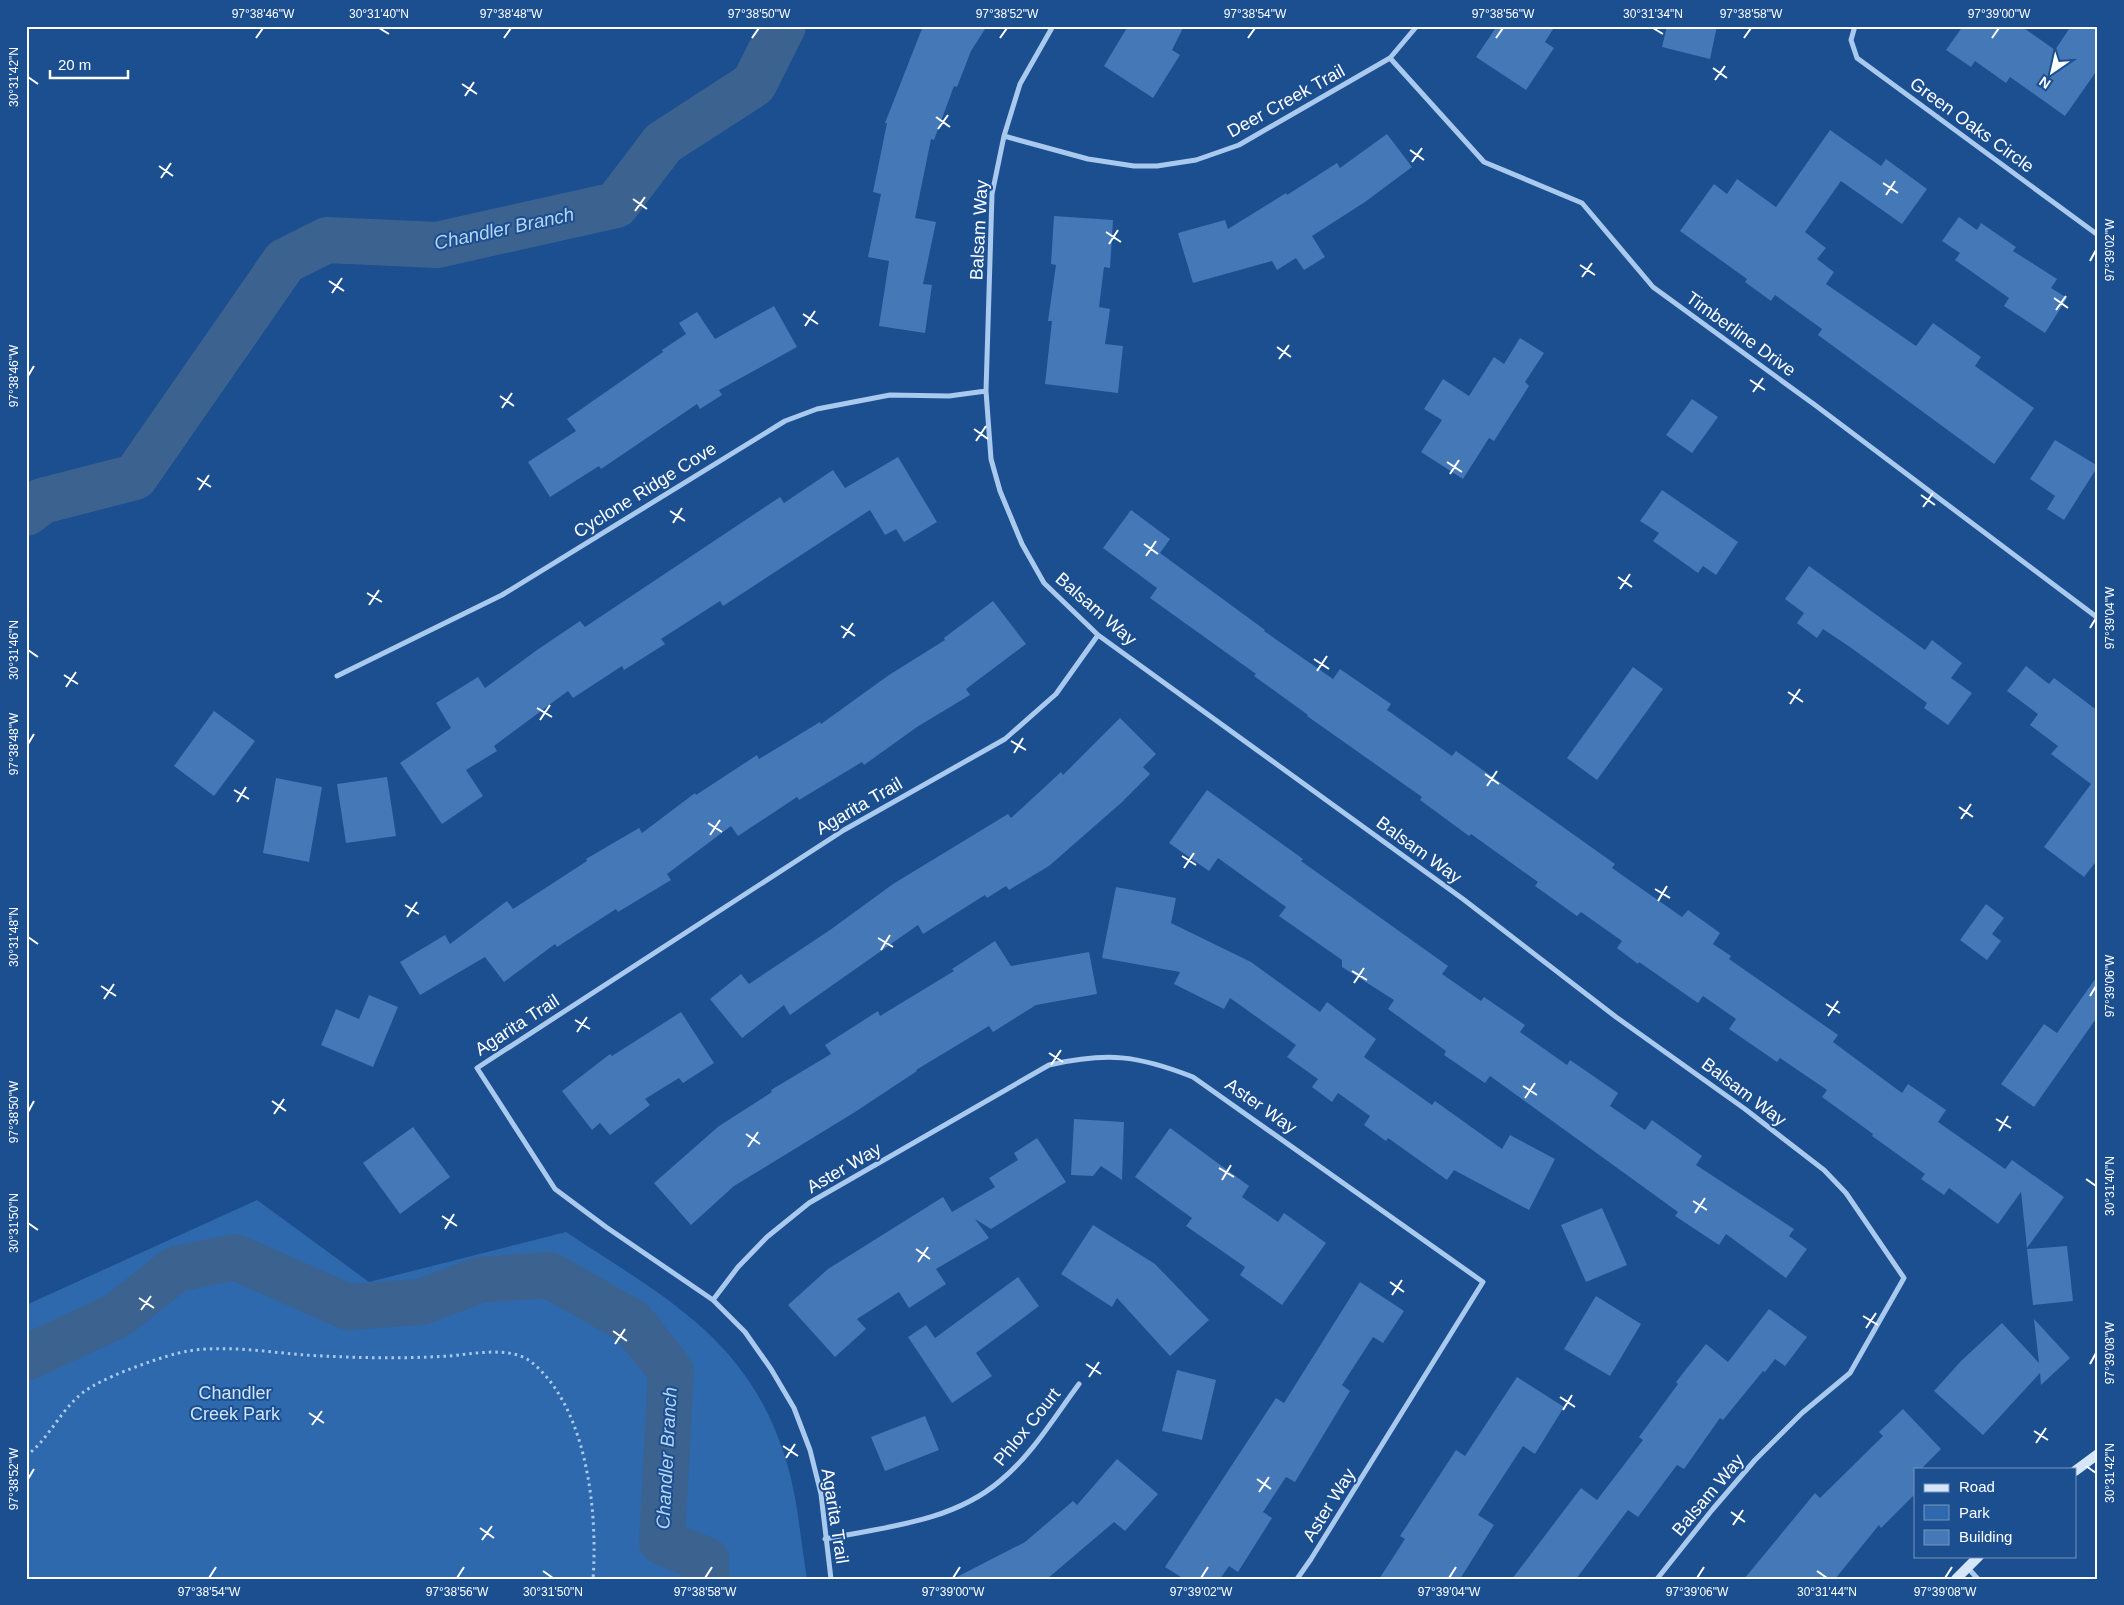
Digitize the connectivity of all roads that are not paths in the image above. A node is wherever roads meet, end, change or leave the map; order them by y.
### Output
1 (1053, 26) edge
2 (1417, 26) edge
3 (1855, 26) edge
4 (1390, 58) junction
5 (1004, 136) junction
6 (2098, 235) edge
7 (986, 391) junction
8 (2098, 618) edge
9 (1098, 635) junction
10 (337, 676) dead end
11 (713, 1300) junction
12 (1079, 1384) dead end
13 (2098, 1454) edge
14 (2076, 1470) edge
15 (825, 1539) junction
16 (1977, 1558) edge
17 (1967, 1567) junction
18 (831, 1579) edge
19 (1297, 1579) edge
20 (1657, 1579) edge
21 (1956, 1579) edge
22 (1978, 1579) edge

1 - 5 street, Balsam Way
2 - 4 street, Deer Creek Trail
3 - 6 street, Green Oaks Circle
4 - 5 street, Deer Creek Trail
4 - 8 street, Timberline Drive
5 - 7 street, Balsam Way
7 - 9 street, Balsam Way
7 - 10 street, Cyclone Ridge Cove
9 - 11 street, Agarita Trail
9 - 20 street, Balsam Way
11 - 15 street, Agarita Trail
11 - 19 street, Aster Way
12 - 15 street, Phlox Court
13 - 14 main road
15 - 18 street, Agarita Trail
16 - 17 main road
17 - 21 main road
17 - 22 street

